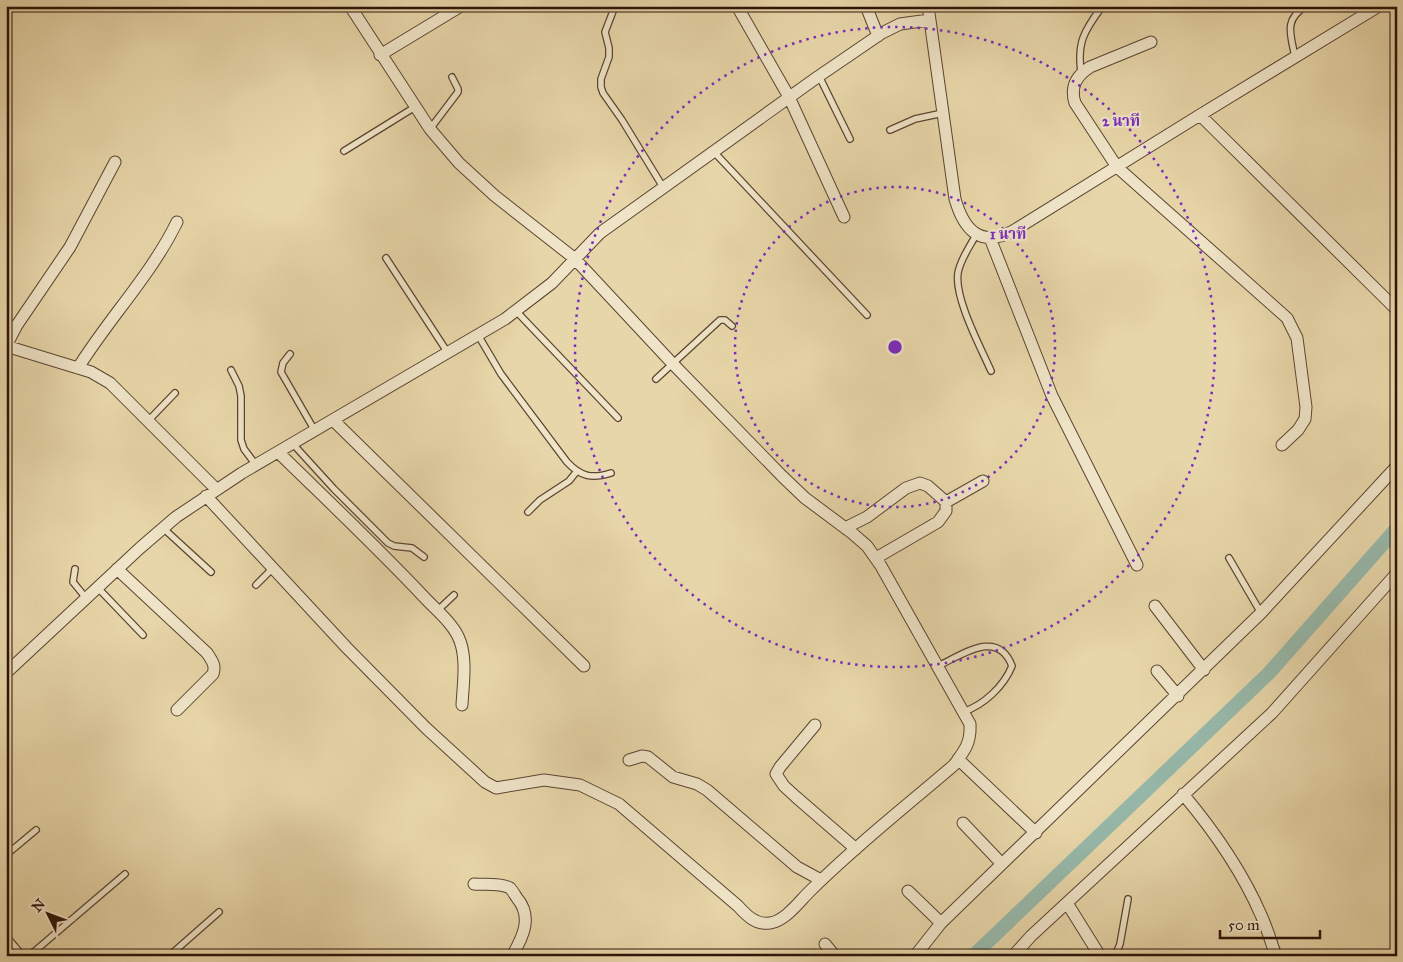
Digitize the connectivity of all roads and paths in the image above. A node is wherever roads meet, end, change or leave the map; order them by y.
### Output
1 (350, 6) edge
2 (461, 6) edge
3 (616, 6) edge
4 (737, 6) edge
5 (866, 6) edge
6 (928, 6) edge
7 (1306, 6) edge
8 (1379, 6) edge
9 (1101, 8) dead end
10 (929, 20) junction
11 (878, 36) junction
12 (1151, 42) dead end
13 (380, 55) junction
14 (1295, 57) junction
15 (1081, 72) junction
16 (819, 76) junction
17 (452, 77) dead end
18 (789, 98) junction
19 (415, 106) junction
20 (943, 113) junction
21 (1200, 115) junction
22 (430, 128) junction
23 (890, 130) dead end
24 (850, 139) dead end
25 (344, 151) dead end
26 (714, 152) junction
27 (115, 162) dead end
28 (1117, 167) junction
29 (663, 187) junction
30 (844, 217) dead end
31 (178, 222) dead end
32 (976, 235) junction
33 (990, 238) junction
34 (386, 258) dead end
35 (574, 258) junction
36 (1397, 310) edge
37 (516, 311) junction
38 (866, 315) dead end
39 (732, 326) dead end
40 (478, 335) junction
41 (6, 346) edge
42 (448, 353) junction
43 (290, 354) dead end
44 (672, 363) junction
45 (78, 368) junction
46 (231, 370) dead end
47 (991, 371) dead end
48 (656, 380) dead end
49 (175, 394) dead end
50 (618, 418) dead end
51 (148, 421) junction
52 (334, 421) junction
53 (315, 431) junction
54 (293, 444) junction
55 (1282, 445) dead end
56 (278, 452) junction
57 (256, 465) junction
58 (1397, 466) edge
59 (577, 471) junction
60 (611, 473) dead end
61 (983, 481) dead end
62 (211, 493) junction
63 (946, 502) junction
64 (528, 512) dead end
65 (163, 528) junction
66 (845, 528) junction
67 (424, 556) dead end
68 (876, 558) junction
69 (1229, 558) dead end
70 (1137, 565) dead end
71 (274, 568) junction
72 (75, 569) dead end
73 (118, 569) junction
74 (211, 572) dead end
75 (1397, 573) edge
76 (256, 585) dead end
77 (98, 588) junction
78 (454, 595) dead end
79 (86, 598) junction
80 (1155, 606) dead end
81 (437, 611) junction
82 (1261, 613) junction
83 (143, 635) dead end
84 (584, 666) dead end
85 (938, 666) junction
86 (1204, 670) junction
87 (1156, 671) dead end
88 (6, 673) edge
89 (1178, 696) junction
90 (462, 705) dead end
91 (177, 710) dead end
92 (963, 712) junction
93 (815, 725) dead end
94 (958, 759) junction
95 (629, 760) dead end
96 (1184, 794) junction
97 (963, 823) dead end
98 (36, 830) dead end
99 (1036, 833) junction
100 (856, 849) junction
101 (6, 855) edge
102 (1002, 864) junction
103 (125, 874) dead end
104 (821, 880) junction
105 (474, 884) dead end
106 (908, 891) dead end
107 (1128, 899) dead end
108 (1067, 902) junction
109 (219, 912) dead end
110 (941, 923) junction
111 (6, 936) edge
112 (825, 944) dead end
113 (23, 956) edge
114 (29, 956) edge
115 (169, 956) edge
116 (512, 956) edge
117 (835, 956) edge
118 (915, 956) edge
119 (1013, 956) edge
120 (1100, 956) edge
121 (1115, 956) edge
122 (1276, 956) edge

1 - 13 street
2 - 13 street
3 - 29 lane
4 - 18 street
5 - 11 street
6 - 10 street
7 - 14 lane
8 - 14 street
9 - 15 lane
10 - 11 street
10 - 20 street
11 - 16 street
12 - 15 street
13 - 19 street
14 - 21 street
15 - 28 street
16 - 18 street
16 - 24 lane
17 - 22 lane
18 - 26 street
18 - 30 street
19 - 22 street
19 - 25 lane
20 - 23 lane
20 - 32 street
21 - 28 street
21 - 36 street
22 - 35 street
26 - 29 street
26 - 38 lane
27 - 41 street
28 - 33 street
28 - 55 street
29 - 35 street
31 - 45 street
32 - 33 street
32 - 47 lane
33 - 70 street
34 - 42 lane
35 - 37 street
35 - 44 street
37 - 40 street
37 - 50 lane
39 - 44 lane
40 - 42 street
40 - 59 lane
41 - 45 street
42 - 52 street
43 - 53 lane
44 - 48 lane
44 - 66 street
45 - 51 street
46 - 57 lane
49 - 51 lane
51 - 62 street
52 - 53 street
52 - 84 street
53 - 54 street
54 - 56 street
54 - 67 lane
56 - 57 street
56 - 81 street
57 - 62 street
58 - 82 street
59 - 60 lane
59 - 64 lane
61 - 63 street
62 - 65 street
62 - 71 street
63 - 66 street
63 - 68 street
65 - 73 street
65 - 74 lane
66 - 68 street
68 - 85 street
69 - 82 lane
71 - 76 lane
71 - 104 street
72 - 79 lane
73 - 77 street
73 - 91 street
75 - 96 street
77 - 79 street
77 - 83 lane
78 - 81 lane
79 - 88 street
80 - 86 street
81 - 90 street
82 - 86 street
85 - 92 street
85 - 92 lane
86 - 89 street
87 - 89 street
89 - 99 street
92 - 94 street
93 - 100 street
94 - 99 street
94 - 100 street
95 - 104 street
96 - 108 street
96 - 122 street
97 - 102 street
98 - 101 lane
99 - 102 street
100 - 104 street
102 - 110 street
103 - 114 lane
105 - 116 street
106 - 110 street
107 - 121 lane
108 - 119 street
108 - 120 street
109 - 115 lane
110 - 118 street
111 - 113 lane
112 - 117 street

